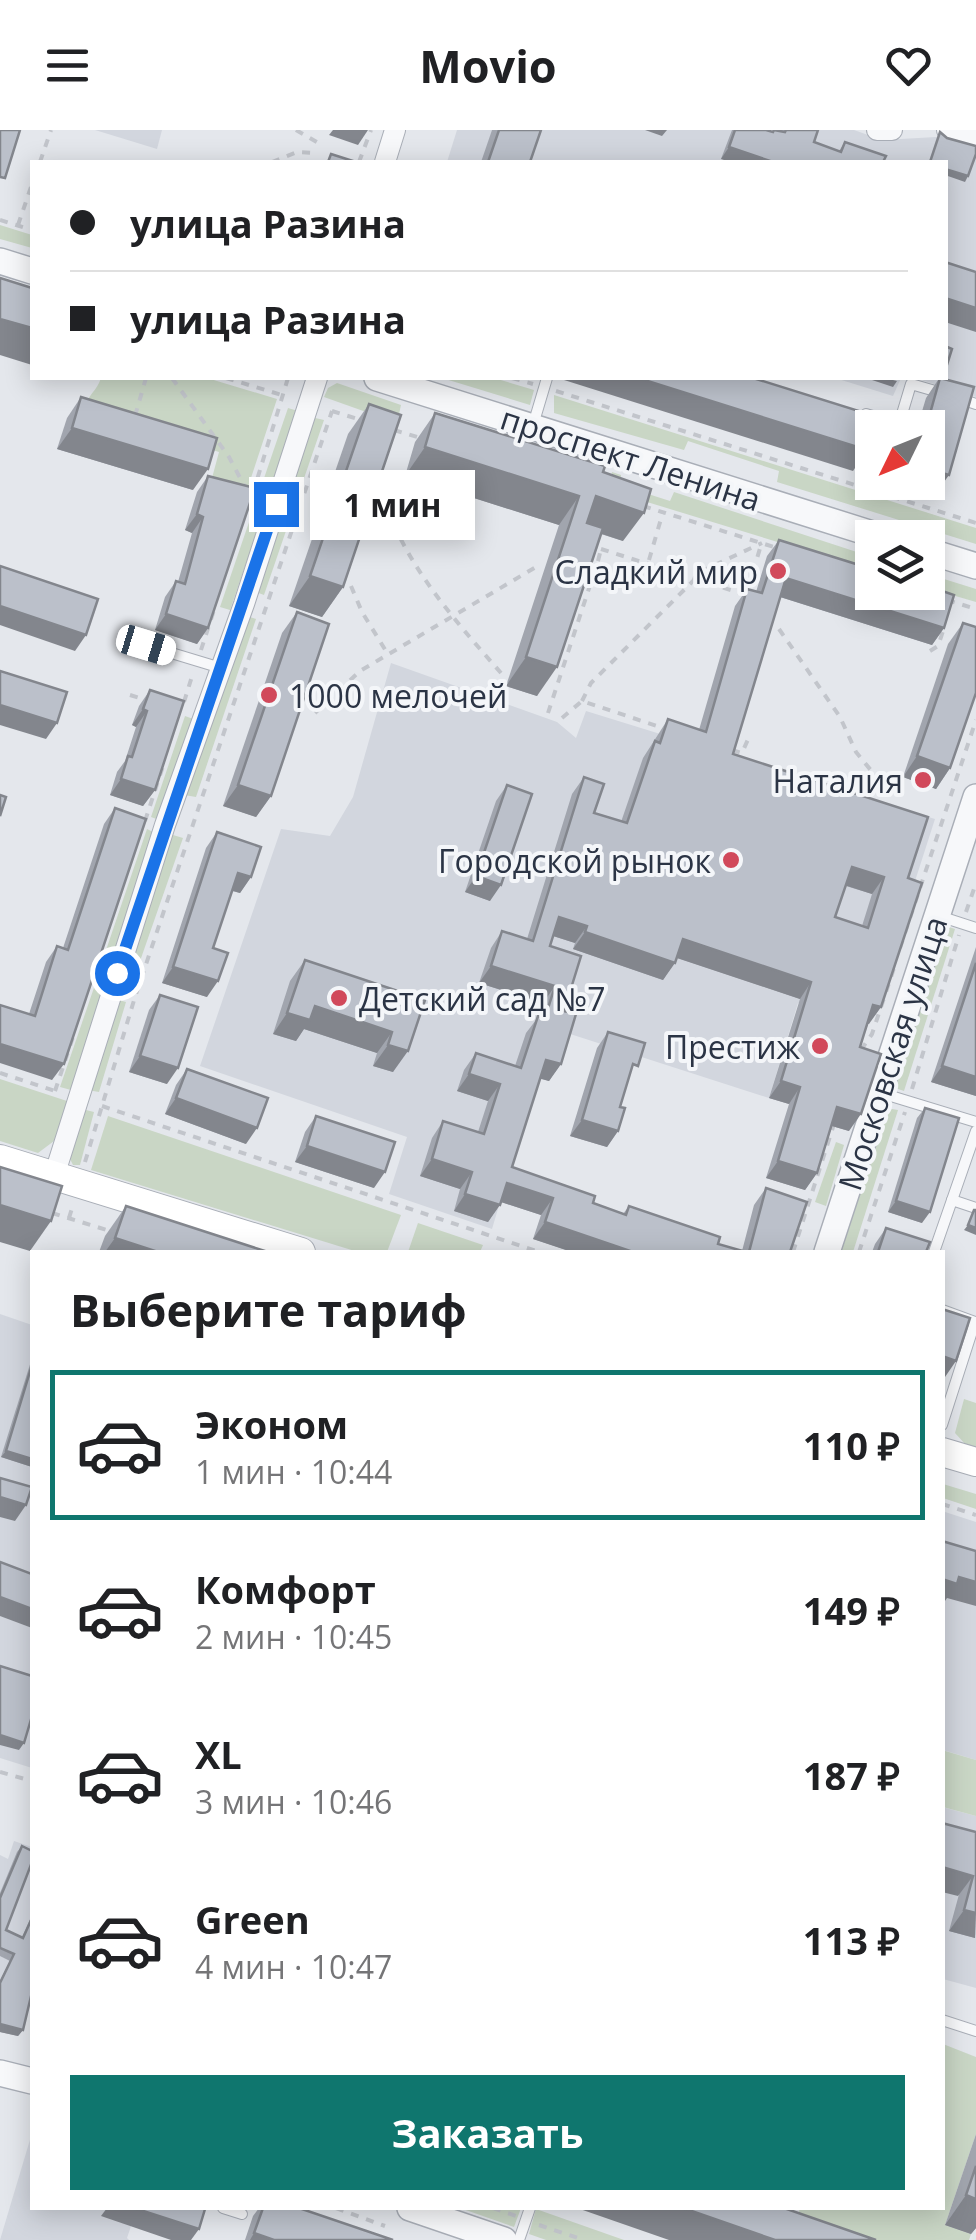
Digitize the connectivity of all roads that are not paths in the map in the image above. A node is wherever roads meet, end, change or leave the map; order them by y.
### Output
1 (395, 130) edge
2 (877, 130) edge
3 (892, 130) edge
4 (946, 130) edge
5 (976, 138) edge
6 (386, 160) edge
7 (0, 260) edge
8 (30, 269) edge
9 (316, 380) edge
10 (384, 380) edge
11 (546, 382) edge
12 (976, 404) edge
13 (903, 410) edge
14 (532, 426) junction
15 (855, 528) edge
16 (945, 556) edge
17 (976, 566) edge
18 (146, 645) dead end
19 (221, 668) junction
20 (976, 797) edge
21 (936, 916) junction
22 (976, 928) edge
23 (880, 1092) junction
24 (976, 1122) edge
25 (976, 1131) edge
26 (0, 1159) edge
27 (66, 1180) junction
28 (952, 1200) junction
29 (976, 1208) edge
30 (294, 1250) edge
31 (828, 1250) edge
32 (935, 1250) edge
33 (945, 1311) edge
34 (945, 1416) edge
35 (945, 1453) edge
36 (976, 1462) edge
37 (945, 2021) edge
38 (976, 2031) edge
39 (0, 2073) edge
40 (30, 2080) edge
41 (229, 2210) edge
42 (416, 2210) edge
43 (529, 2210) edge
44 (242, 2214) dead end
45 (504, 2240) edge
46 (519, 2240) edge

1 - 6 street
2 - 3 street
4 - 5 street
7 - 8 street
9 - 19 street
10 - 14 street, проспект Ленина
11 - 14 lane
12 - 13 lane
14 - 15 street, проспект Ленина
16 - 17 street
18 - 19 lane
19 - 27 street
20 - 21 street, Московская улица
21 - 22 lane
21 - 23 street, Московская улица
23 - 24 lane
23 - 31 street, Московская улица
25 - 28 lane
26 - 27 main road
27 - 30 main road
28 - 29 lane
28 - 32 lane
33 - 34 lane
35 - 36 main road
37 - 38 lane
39 - 40 street
41 - 44 lane
42 - 45 street
43 - 46 lane

